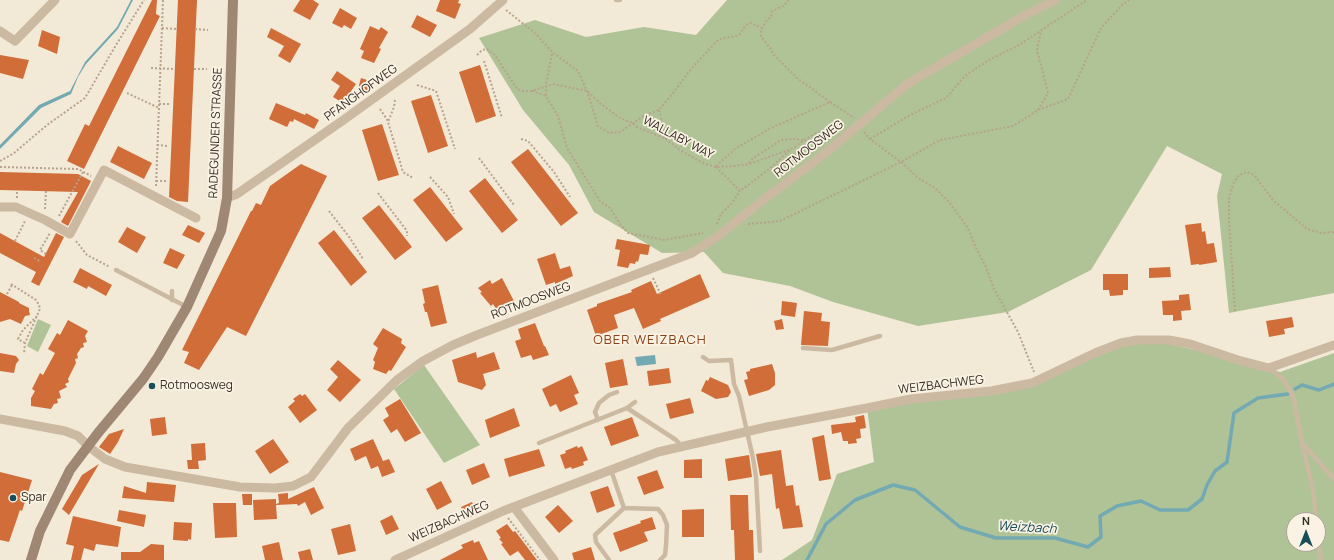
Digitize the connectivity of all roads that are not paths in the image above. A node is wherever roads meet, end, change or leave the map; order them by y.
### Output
1 (55, 0) edge
2 (233, 0) edge
3 (616, 0) edge
4 (620, 0) edge
5 (1056, 0) edge
6 (501, 2) edge
7 (0, 31) edge
8 (227, 198) junction
9 (0, 207) edge
10 (196, 218) dead end
11 (116, 270) road end
12 (172, 291) dead end
13 (172, 300) junction
14 (187, 307) junction
15 (880, 336) dead end
16 (1334, 346) edge
17 (803, 348) dead end
18 (703, 357) dead end
19 (1268, 368) junction
20 (617, 392) dead end
21 (635, 402) dead end
22 (627, 408) junction
23 (0, 419) edge
24 (598, 420) junction
25 (748, 432) junction
26 (539, 443) dead end
27 (1302, 443) junction
28 (88, 446) junction
29 (683, 447) junction
30 (611, 470) junction
31 (1334, 479) edge
32 (514, 507) junction
33 (624, 508) junction
34 (1315, 512) edge
35 (760, 551) dead end
36 (31, 560) edge
37 (395, 560) edge
38 (554, 560) edge
39 (608, 560) edge
40 (660, 560) edge

1 - 7 street
2 - 8 main road, RADEGUNDER STRASSE
3 - 4 lane
5 - 28 street, ROTMOOSWEG
6 - 8 street, PFANGHOFWEG
8 - 14 main road, RADEGUNDER STRASSE
9 - 10 street
11 - 13 lane
12 - 13 lane
13 - 14 lane
14 - 28 main road, RADEGUNDER STRASSE
15 - 17 lane
16 - 19 street
18 - 25 lane
19 - 25 street, WEIZBACHWEG
19 - 27 lane, WEIZBACHWEG
20 - 24 lane
21 - 22 lane
22 - 24 lane
22 - 29 lane
23 - 28 street, ROTMOOSWEG
24 - 26 lane
25 - 29 street, WEIZBACHWEG
25 - 35 lane
27 - 31 lane, WEIZBACHWEG
27 - 34 lane, WEIZBACHWEG
28 - 36 main road, RADEGUNDER STRASSE
29 - 30 street, WEIZBACHWEG
30 - 32 street, WEIZBACHWEG
30 - 33 lane
32 - 37 street, WEIZBACHWEG
32 - 38 street
33 - 39 lane
33 - 40 lane

